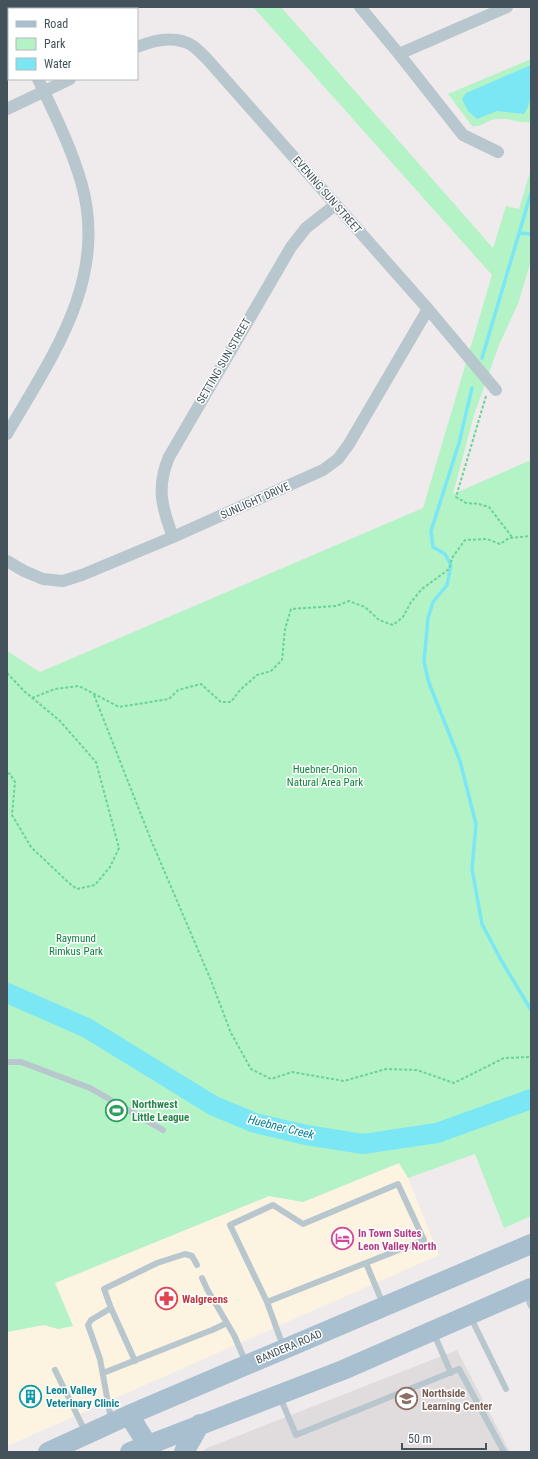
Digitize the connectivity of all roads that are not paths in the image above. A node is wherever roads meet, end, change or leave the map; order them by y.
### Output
1 (360, 7) edge
2 (507, 7) edge
3 (138, 48) edge
4 (399, 54) junction
5 (38, 80) edge
6 (68, 80) edge
7 (44, 91) junction
8 (7, 108) edge
9 (498, 152) dead end
10 (335, 205) junction
11 (428, 309) junction
12 (493, 386) road end
13 (7, 434) edge
14 (173, 537) junction
15 (7, 561) edge
16 (7, 1062) edge
17 (163, 1130) dead end
18 (531, 1244) edge
19 (366, 1263) junction
20 (197, 1265) dead end
21 (202, 1278) dead end
22 (529, 1295) edge
23 (267, 1302) junction
24 (384, 1306) junction
25 (111, 1308) junction
26 (470, 1314) junction
27 (227, 1322) junction
28 (432, 1331) junction
29 (284, 1349) junction
30 (135, 1361) junction
31 (246, 1365) junction
32 (54, 1370) dead end
33 (451, 1372) junction
34 (103, 1373) junction
35 (506, 1389) dead end
36 (279, 1394) junction
37 (120, 1419) junction
38 (200, 1424) junction
39 (86, 1434) junction
40 (143, 1450) edge
41 (48, 1452) edge
42 (184, 1452) edge
43 (504, 1452) edge

1 - 4 street
2 - 4 street
3 - 10 street, EVENING SUN STREET
4 - 9 street
5 - 7 street
6 - 7 street
7 - 8 street
7 - 13 street
10 - 11 street, EVENING SUN STREET
10 - 14 street, SETTING SUN STREET
11 - 12 street, EVENING SUN STREET
11 - 14 street, SUNLIGHT DRIVE
14 - 15 street, SUNLIGHT DRIVE
16 - 17 lane
18 - 24 main road, BANDERA ROAD
19 - 23 lane
19 - 23 lane
19 - 24 lane
20 - 25 lane
21 - 27 lane
22 - 26 main road
23 - 29 lane
24 - 29 main road, BANDERA ROAD
25 - 30 lane
25 - 34 lane
26 - 28 main road
26 - 35 lane
27 - 30 lane
27 - 31 lane
28 - 33 lane
28 - 36 main road
29 - 31 main road, BANDERA ROAD
30 - 34 lane
31 - 37 main road, BANDERA ROAD
32 - 39 lane
33 - 36 lane
33 - 43 lane
34 - 37 lane
36 - 38 main road
37 - 39 main road, BANDERA ROAD
37 - 40 main road
38 - 40 main road
38 - 42 main road
39 - 41 main road, BANDERA ROAD

